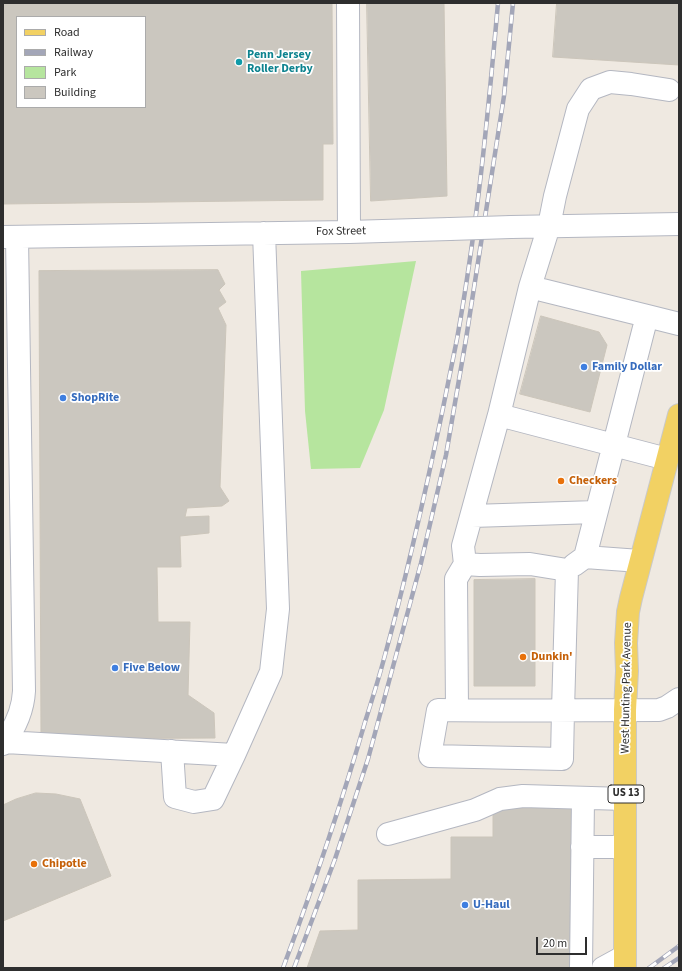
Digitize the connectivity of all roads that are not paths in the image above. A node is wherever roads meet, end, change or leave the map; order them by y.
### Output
1 (348, 3) edge
2 (669, 90) dead end
3 (679, 224) edge
4 (549, 226) junction
5 (349, 232) junction
6 (264, 233) junction
7 (10, 237) edge
8 (530, 287) junction
9 (647, 316) junction
10 (679, 324) edge
11 (499, 415) junction
12 (679, 415) edge
13 (614, 445) junction
14 (667, 459) junction
15 (596, 512) junction
16 (472, 516) junction
17 (585, 557) junction
18 (640, 561) junction
19 (473, 564) junction
20 (567, 570) junction
21 (679, 699) edge
22 (457, 710) junction
23 (563, 710) junction
24 (626, 710) junction
25 (4, 743) edge
26 (172, 752) junction
27 (234, 755) junction
28 (583, 798) junction
29 (626, 799) junction
30 (388, 834) dead end
31 (582, 847) junction
32 (625, 847) junction
33 (625, 962) edge
34 (581, 968) edge
35 (603, 968) edge

1 - 5 street
2 - 4 street
3 - 4 street, Fox Street
4 - 5 street, Fox Street, bridge
4 - 8 street
5 - 6 street, Fox Street
6 - 7 street, Fox Street
6 - 27 street
7 - 25 street
8 - 9 street
8 - 11 street
9 - 10 street
9 - 13 street
11 - 13 street
11 - 16 street
12 - 14 main road, West Hunting Park Avenue / US 13
13 - 14 street
13 - 15 street
14 - 18 main road, West Hunting Park Avenue / US 13
15 - 16 street
15 - 17 street
16 - 19 street
17 - 18 street
17 - 20 street
18 - 24 main road, West Hunting Park Avenue / US 13
19 - 20 street
19 - 22 street
20 - 23 street
21 - 24 street
22 - 23 street
22 - 23 street
23 - 24 street
24 - 29 main road, West Hunting Park Avenue / US 13
25 - 26 street
26 - 27 street
26 - 27 street
28 - 29 street
28 - 30 street
28 - 31 street
29 - 32 main road, West Hunting Park Avenue / US 13
31 - 32 street
31 - 34 street
32 - 33 main road, West Hunting Park Avenue / US 13
33 - 35 street

